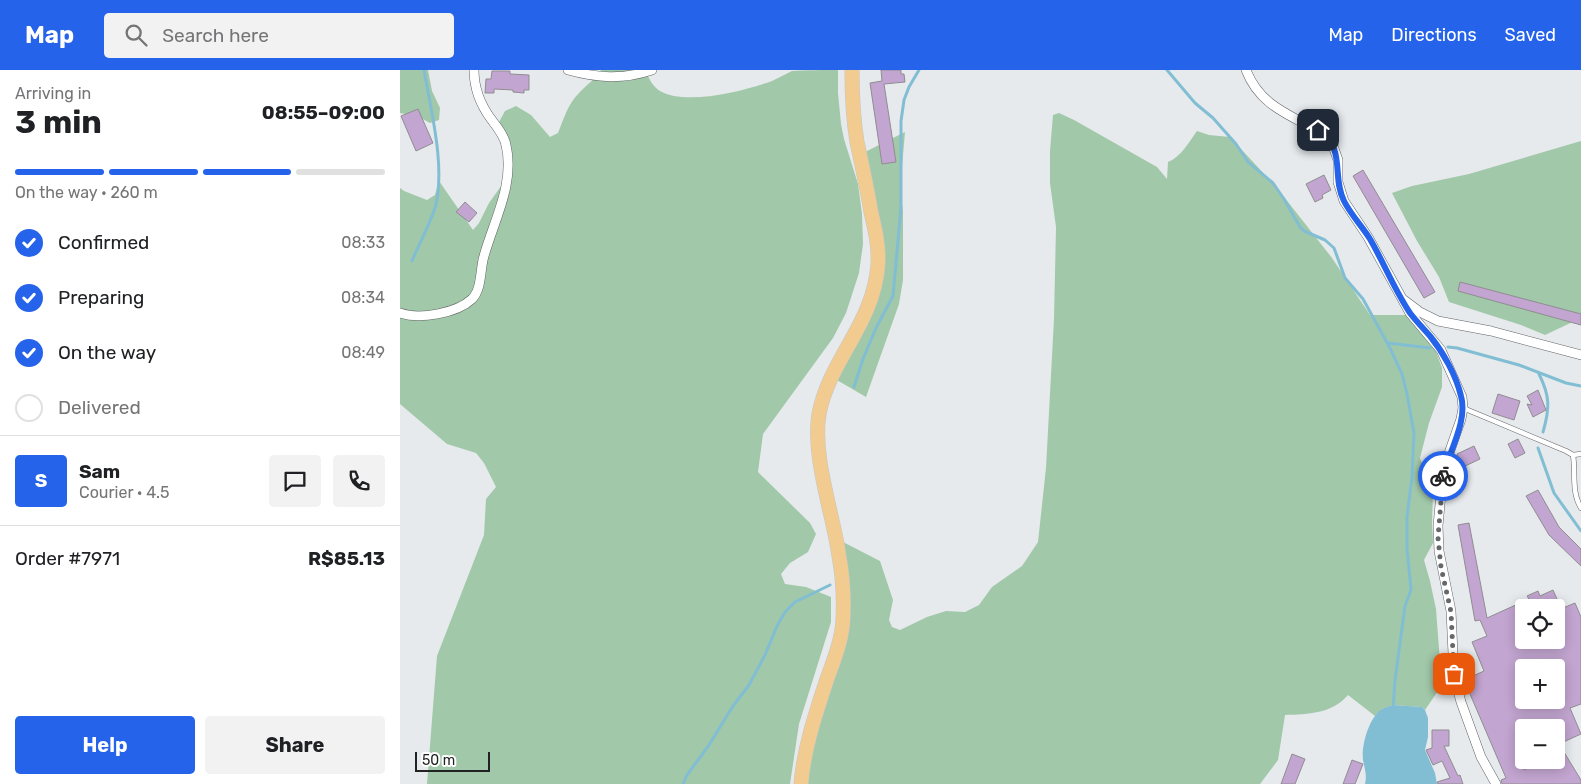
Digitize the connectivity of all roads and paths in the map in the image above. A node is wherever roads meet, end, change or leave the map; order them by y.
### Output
1 (474, 70) edge
2 (568, 70) edge
3 (652, 70) edge
4 (852, 70) edge
5 (1246, 70) edge
6 (1401, 297) junction
7 (400, 313) edge
8 (1581, 354) edge
9 (1463, 408) junction
10 (1581, 454) edge
11 (1573, 455) junction
12 (1581, 508) edge
13 (801, 784) edge
14 (1496, 784) edge

1 - 7 street
2 - 3 street
4 - 13 main road
5 - 6 street
6 - 8 street
6 - 9 street
9 - 11 lane
9 - 14 street
10 - 11 lane
11 - 12 lane

